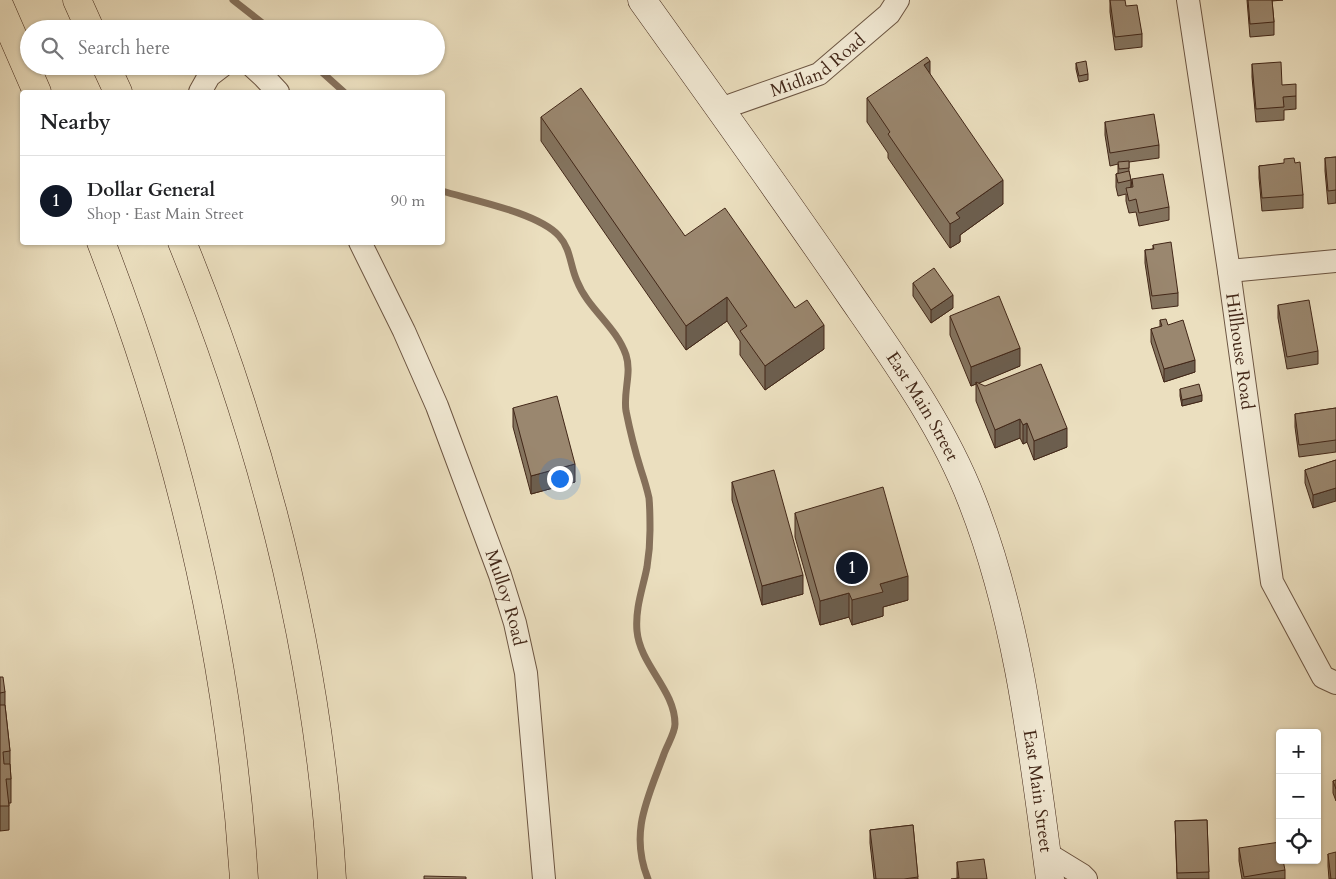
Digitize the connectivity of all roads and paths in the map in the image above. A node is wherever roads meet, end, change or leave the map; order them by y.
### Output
1 (77, 0) edge
2 (642, 0) edge
3 (898, 0) edge
4 (1188, 0) edge
5 (0, 7) edge
6 (86, 20) edge
7 (20, 53) edge
8 (30, 75) edge
9 (110, 75) edge
10 (210, 75) edge
11 (263, 75) edge
12 (36, 90) edge
13 (117, 90) edge
14 (201, 90) edge
15 (276, 90) edge
16 (720, 109) junction
17 (102, 245) edge
18 (183, 245) edge
19 (344, 245) edge
20 (361, 245) edge
21 (1336, 261) edge
22 (1229, 271) junction
23 (404, 331) junction
24 (1336, 683) edge
25 (1048, 866) edge
26 (244, 879) edge
27 (332, 879) edge
28 (544, 879) edge
29 (1086, 879) edge

1 - 6 highway
2 - 16 main road, East Main Street
3 - 16 street, Midland Road
4 - 22 street, Hillhouse Road
5 - 7 highway
8 - 12 highway
9 - 13 highway
10 - 14 street
11 - 15 street
16 - 25 main road, East Main Street
17 - 26 highway
18 - 27 highway
19 - 23 street, Mulloy Road
20 - 23 street, Mulloy Road
21 - 22 street
22 - 24 street, Hillhouse Road
23 - 28 street, Mulloy Road
25 - 29 street

